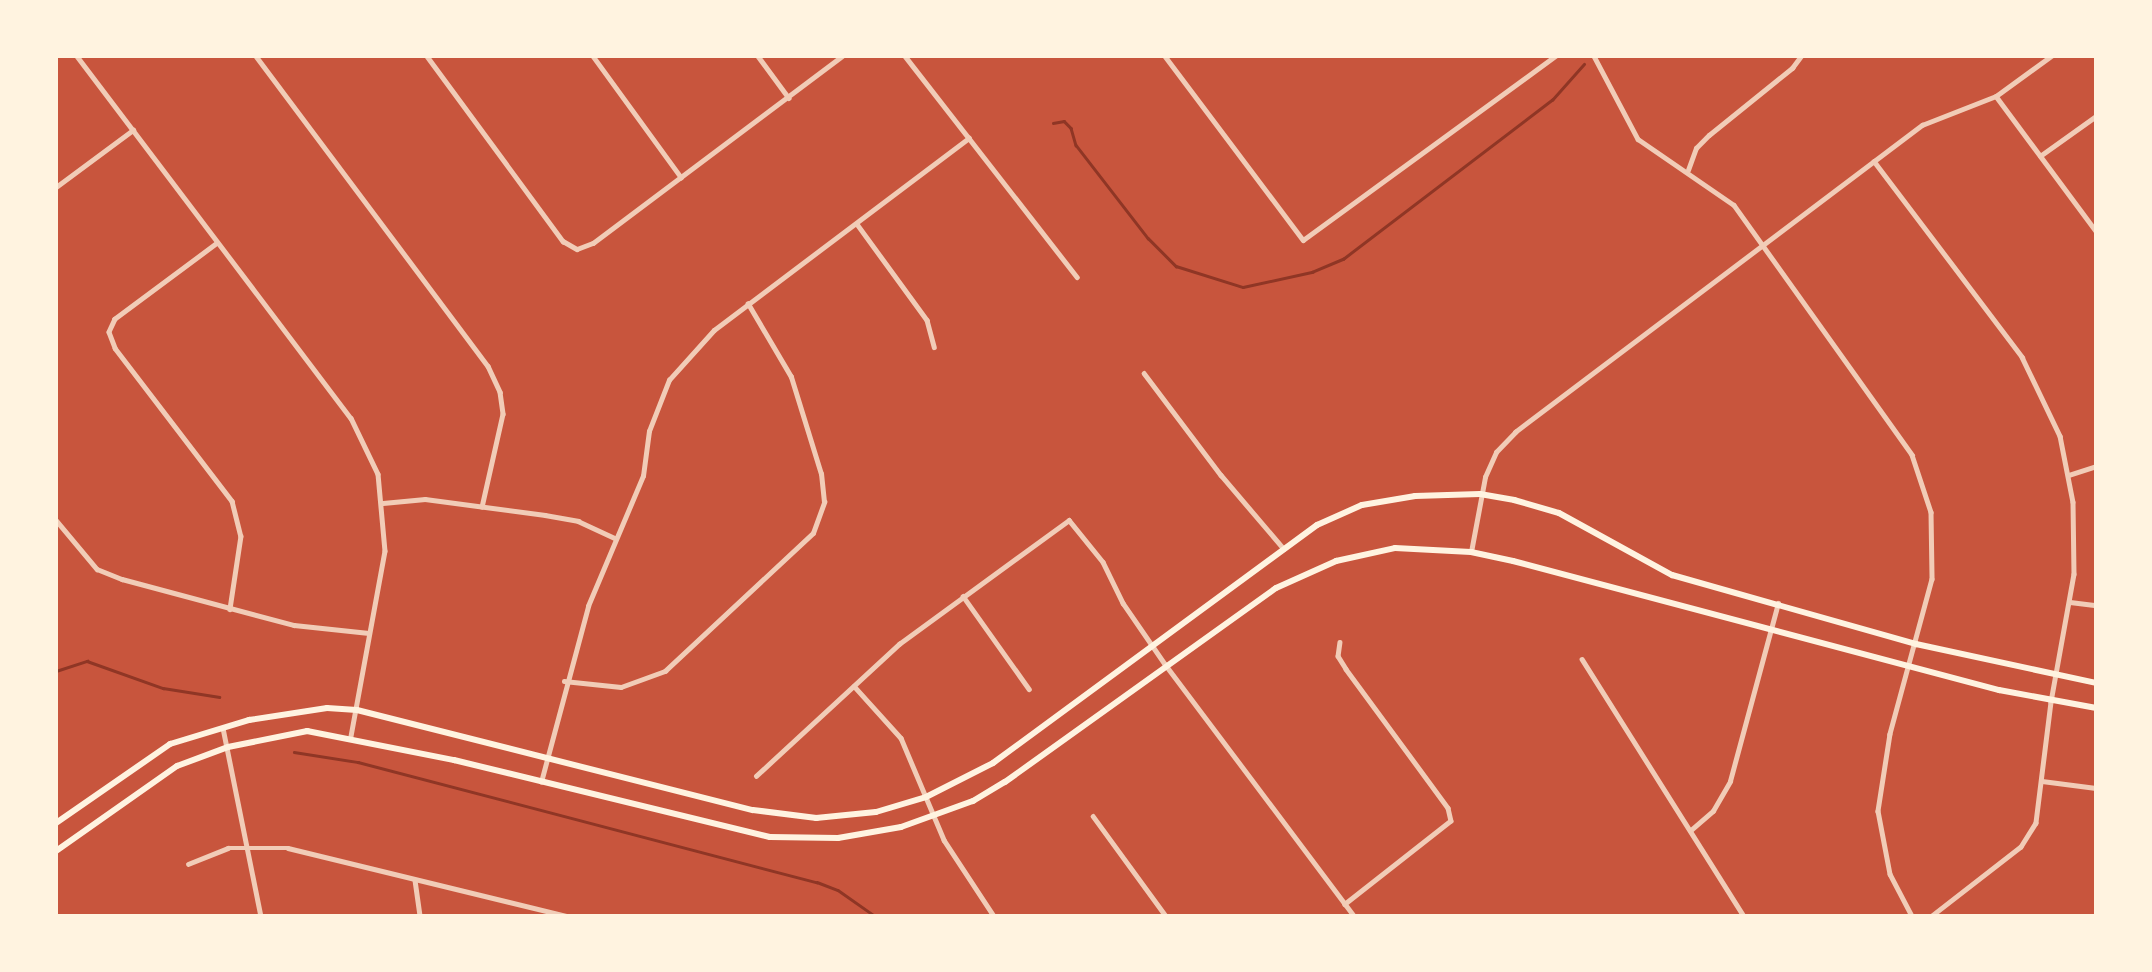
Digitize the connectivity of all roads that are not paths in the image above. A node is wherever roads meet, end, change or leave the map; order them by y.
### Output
1 (77, 56) edge
2 (256, 56) edge
3 (427, 56) edge
4 (593, 56) edge
5 (758, 56) edge
6 (842, 56) edge
7 (905, 56) edge
8 (1165, 56) edge
9 (1555, 56) edge
10 (1594, 56) edge
11 (1801, 56) edge
12 (2051, 56) edge
13 (1996, 96) junction
14 (789, 99) junction
15 (2096, 116) edge
16 (132, 130) junction
17 (969, 138) junction
18 (2040, 156) junction
19 (1874, 161) junction
20 (1688, 170) junction
21 (681, 177) junction
22 (56, 187) edge
23 (857, 224) junction
24 (2096, 231) edge
25 (216, 244) junction
26 (1763, 244) junction
27 (1077, 277) dead end
28 (748, 304) junction
29 (934, 347) dead end
30 (1144, 373) dead end
31 (2096, 466) edge
32 (2069, 475) junction
33 (1480, 494) junction
34 (383, 503) junction
35 (482, 507) junction
36 (56, 520) edge
37 (614, 538) junction
38 (1284, 549) junction
39 (1471, 552) junction
40 (963, 597) junction
41 (2070, 602) junction
42 (1779, 603) junction
43 (2096, 605) edge
44 (230, 609) junction
45 (1772, 631) junction
46 (369, 634) junction
47 (1340, 642) dead end
48 (1916, 644) junction
49 (1152, 645) junction
50 (1582, 659) dead end
51 (1165, 664) junction
52 (1909, 667) junction
53 (2055, 678) junction
54 (564, 681) junction
55 (2096, 683) edge
56 (854, 686) junction
57 (1029, 689) dead end
58 (2051, 702) junction
59 (2096, 708) edge
60 (357, 710) junction
61 (223, 727) junction
62 (351, 737) junction
63 (228, 747) junction
64 (547, 757) junction
65 (757, 776) dead end
66 (2042, 781) junction
67 (540, 783) junction
68 (2096, 788) edge
69 (926, 797) junction
70 (1093, 816) dead end
71 (934, 817) junction
72 (56, 823) edge
73 (1691, 830) junction
74 (248, 846) junction
75 (56, 851) edge
76 (188, 864) dead end
77 (415, 880) junction
78 (1345, 904) junction
79 (261, 916) edge
80 (420, 916) edge
81 (567, 916) edge
82 (994, 916) edge
83 (1166, 916) edge
84 (1354, 916) edge
85 (1744, 916) edge
86 (1912, 916) edge
87 (1932, 916) edge

1 - 16 street
2 - 35 street
3 - 21 street
4 - 21 street
5 - 14 street
6 - 14 street
7 - 17 street
8 - 9 street
10 - 20 street
11 - 20 street
12 - 13 street
13 - 18 street
13 - 19 street
14 - 21 street
15 - 18 street
16 - 22 street
16 - 25 street
17 - 23 street
17 - 27 street
18 - 24 street
19 - 26 street
19 - 32 street
20 - 26 street
23 - 28 street
23 - 29 street
25 - 34 street
25 - 44 street
26 - 33 street
26 - 48 street
28 - 37 street
28 - 54 street
30 - 38 street
31 - 32 street
32 - 41 street
33 - 38 main road
33 - 39 street
33 - 42 main road
34 - 35 street
34 - 46 street
35 - 37 street
36 - 44 street
37 - 54 street
38 - 49 main road
39 - 45 main road
39 - 51 main road
40 - 49 street
40 - 56 street
40 - 57 street
41 - 43 street
41 - 53 street
42 - 45 street
42 - 48 main road
44 - 46 street
45 - 52 main road
45 - 73 street
46 - 60 street
47 - 78 street
48 - 52 street
48 - 53 main road
49 - 51 street
49 - 69 main road
50 - 73 street
51 - 71 main road
51 - 78 street
52 - 58 main road
52 - 86 street
53 - 55 main road
53 - 58 street
54 - 64 street
56 - 65 street
56 - 69 street
58 - 59 main road
58 - 66 street
60 - 61 main road
60 - 62 street
60 - 64 main road
61 - 63 street
61 - 72 main road
62 - 63 main road
62 - 67 main road
63 - 74 street
63 - 75 main road
64 - 67 street
64 - 69 main road
66 - 68 street
66 - 87 street
67 - 71 main road
69 - 71 street
70 - 83 street
71 - 82 street
73 - 85 street
74 - 76 street
74 - 77 street
74 - 79 street
77 - 80 street
77 - 81 street
78 - 84 street

